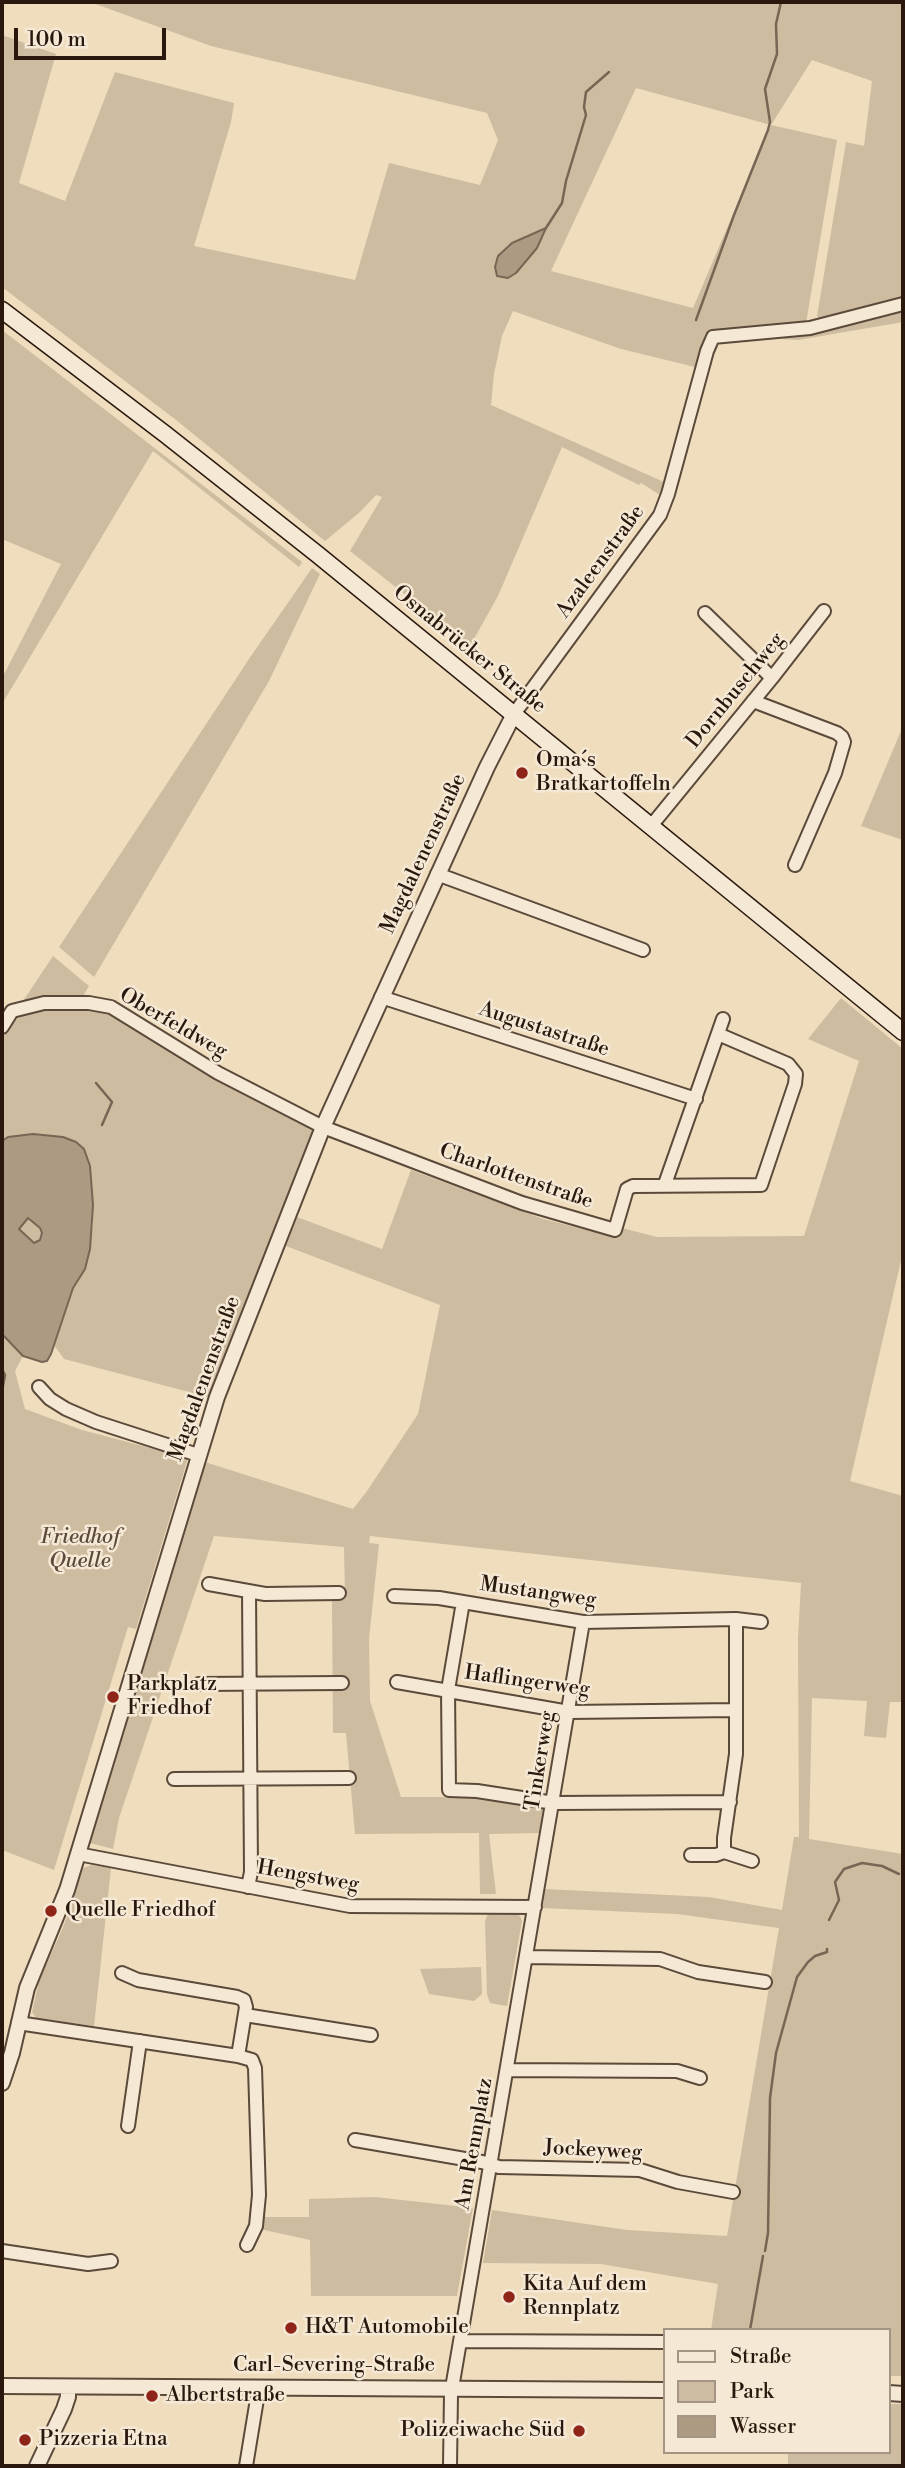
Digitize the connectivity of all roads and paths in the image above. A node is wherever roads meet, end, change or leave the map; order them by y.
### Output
1 (903, 304) edge
2 (2, 310) edge
3 (824, 611) dead end
4 (705, 613) dead end
5 (772, 678) junction
6 (753, 701) junction
7 (514, 714) junction
8 (651, 826) junction
9 (795, 865) dead end
10 (437, 874) junction
11 (643, 950) dead end
12 (381, 997) junction
13 (723, 1019) dead end
14 (2, 1027) edge
15 (903, 1032) edge
16 (718, 1034) junction
17 (696, 1098) junction
18 (323, 1127) junction
19 (665, 1184) junction
20 (39, 1387) dead end
21 (198, 1455) junction
22 (209, 1584) dead end
23 (249, 1591) junction
24 (339, 1593) dead end
25 (394, 1597) dead end
26 (463, 1602) junction
27 (736, 1619) junction
28 (583, 1622) junction
29 (761, 1622) dead end
30 (397, 1682) dead end
31 (342, 1683) dead end
32 (199, 1684) dead end
33 (249, 1684) junction
34 (448, 1690) junction
35 (736, 1710) junction
36 (569, 1712) junction
37 (250, 1778) junction
38 (349, 1778) dead end
39 (174, 1779) dead end
40 (730, 1802) junction
41 (554, 1803) junction
42 (724, 1853) junction
43 (78, 1854) junction
44 (691, 1855) dead end
45 (752, 1861) dead end
46 (248, 1887) junction
47 (535, 1907) junction
48 (527, 1956) junction
49 (122, 1973) dead end
50 (765, 1982) dead end
51 (245, 2015) junction
52 (18, 2023) junction
53 (371, 2035) dead end
54 (140, 2041) junction
55 (238, 2056) junction
56 (5, 2063) edge
57 (508, 2070) junction
58 (700, 2078) dead end
59 (2, 2083) edge
60 (128, 2126) dead end
61 (355, 2140) dead end
62 (491, 2165) junction
63 (733, 2192) dead end
64 (247, 2245) dead end
65 (2, 2251) edge
66 (111, 2261) dead end
67 (461, 2342) junction
68 (664, 2342) edge
69 (2, 2386) edge
70 (68, 2386) junction
71 (259, 2387) junction
72 (453, 2388) junction
73 (664, 2390) edge
74 (37, 2466) edge
75 (246, 2466) edge
76 (450, 2466) edge

1 - 7 street, Azaleenstraße
2 - 7 main road, Osnabrücker Straße
3 - 5 street, Dornbuschweg
4 - 5 street
5 - 6 street, Dornbuschweg
6 - 8 street, Dornbuschweg
6 - 9 street
7 - 8 main road, Osnabrücker Straße
7 - 10 street, Magdalenenstraße
8 - 15 main road, Osnabrücker Straße
10 - 11 street
10 - 12 street, Magdalenenstraße
12 - 17 street, Augustastraße
12 - 18 street, Magdalenenstraße
13 - 16 street
14 - 18 street, Oberfeldweg
16 - 17 street
16 - 19 street, Charlottenstraße
17 - 19 street
18 - 19 street, Charlottenstraße
18 - 21 street, Magdalenenstraße
20 - 21 street
21 - 43 street, Magdalenenstraße
22 - 23 street
23 - 24 street
23 - 33 street
25 - 26 street, Mustangweg
26 - 28 street, Mustangweg
26 - 34 street
27 - 28 street, Mustangweg
27 - 29 street, Mustangweg
27 - 35 street
28 - 36 street, Tinkerweg
30 - 34 street, Haflingerweg
31 - 33 street
32 - 33 street
33 - 37 street
34 - 36 street, Haflingerweg
34 - 41 street
35 - 36 street, Haflingerweg
35 - 40 street
36 - 41 street, Tinkerweg
37 - 38 street
37 - 39 street
37 - 46 street
40 - 41 street
40 - 42 street
41 - 47 street, Tinkerweg
42 - 44 street
42 - 45 street
43 - 46 street, Hengstweg
43 - 52 street, Magdalenenstraße
46 - 47 street, Hengstweg
47 - 48 street, Am Rennplatz
48 - 50 street
48 - 57 street, Am Rennplatz
49 - 51 street
51 - 53 street
51 - 55 street
52 - 54 street
52 - 56 street, Magdalenenstraße
54 - 55 street
54 - 60 street
55 - 64 street
56 - 59 street, Magdalenenstraße
57 - 58 street
57 - 62 street, Am Rennplatz
61 - 62 street, Jockeyweg
62 - 63 street, Jockeyweg
62 - 67 street, Am Rennplatz
65 - 66 street
67 - 68 street
67 - 72 street, Am Rennplatz
69 - 70 street, Carl-Severing-Straße
70 - 71 street, Carl-Severing-Straße
70 - 74 street
71 - 72 street, Carl-Severing-Straße
71 - 75 street
72 - 73 street, Carl-Severing-Straße
72 - 76 street, Am Rennplatz

